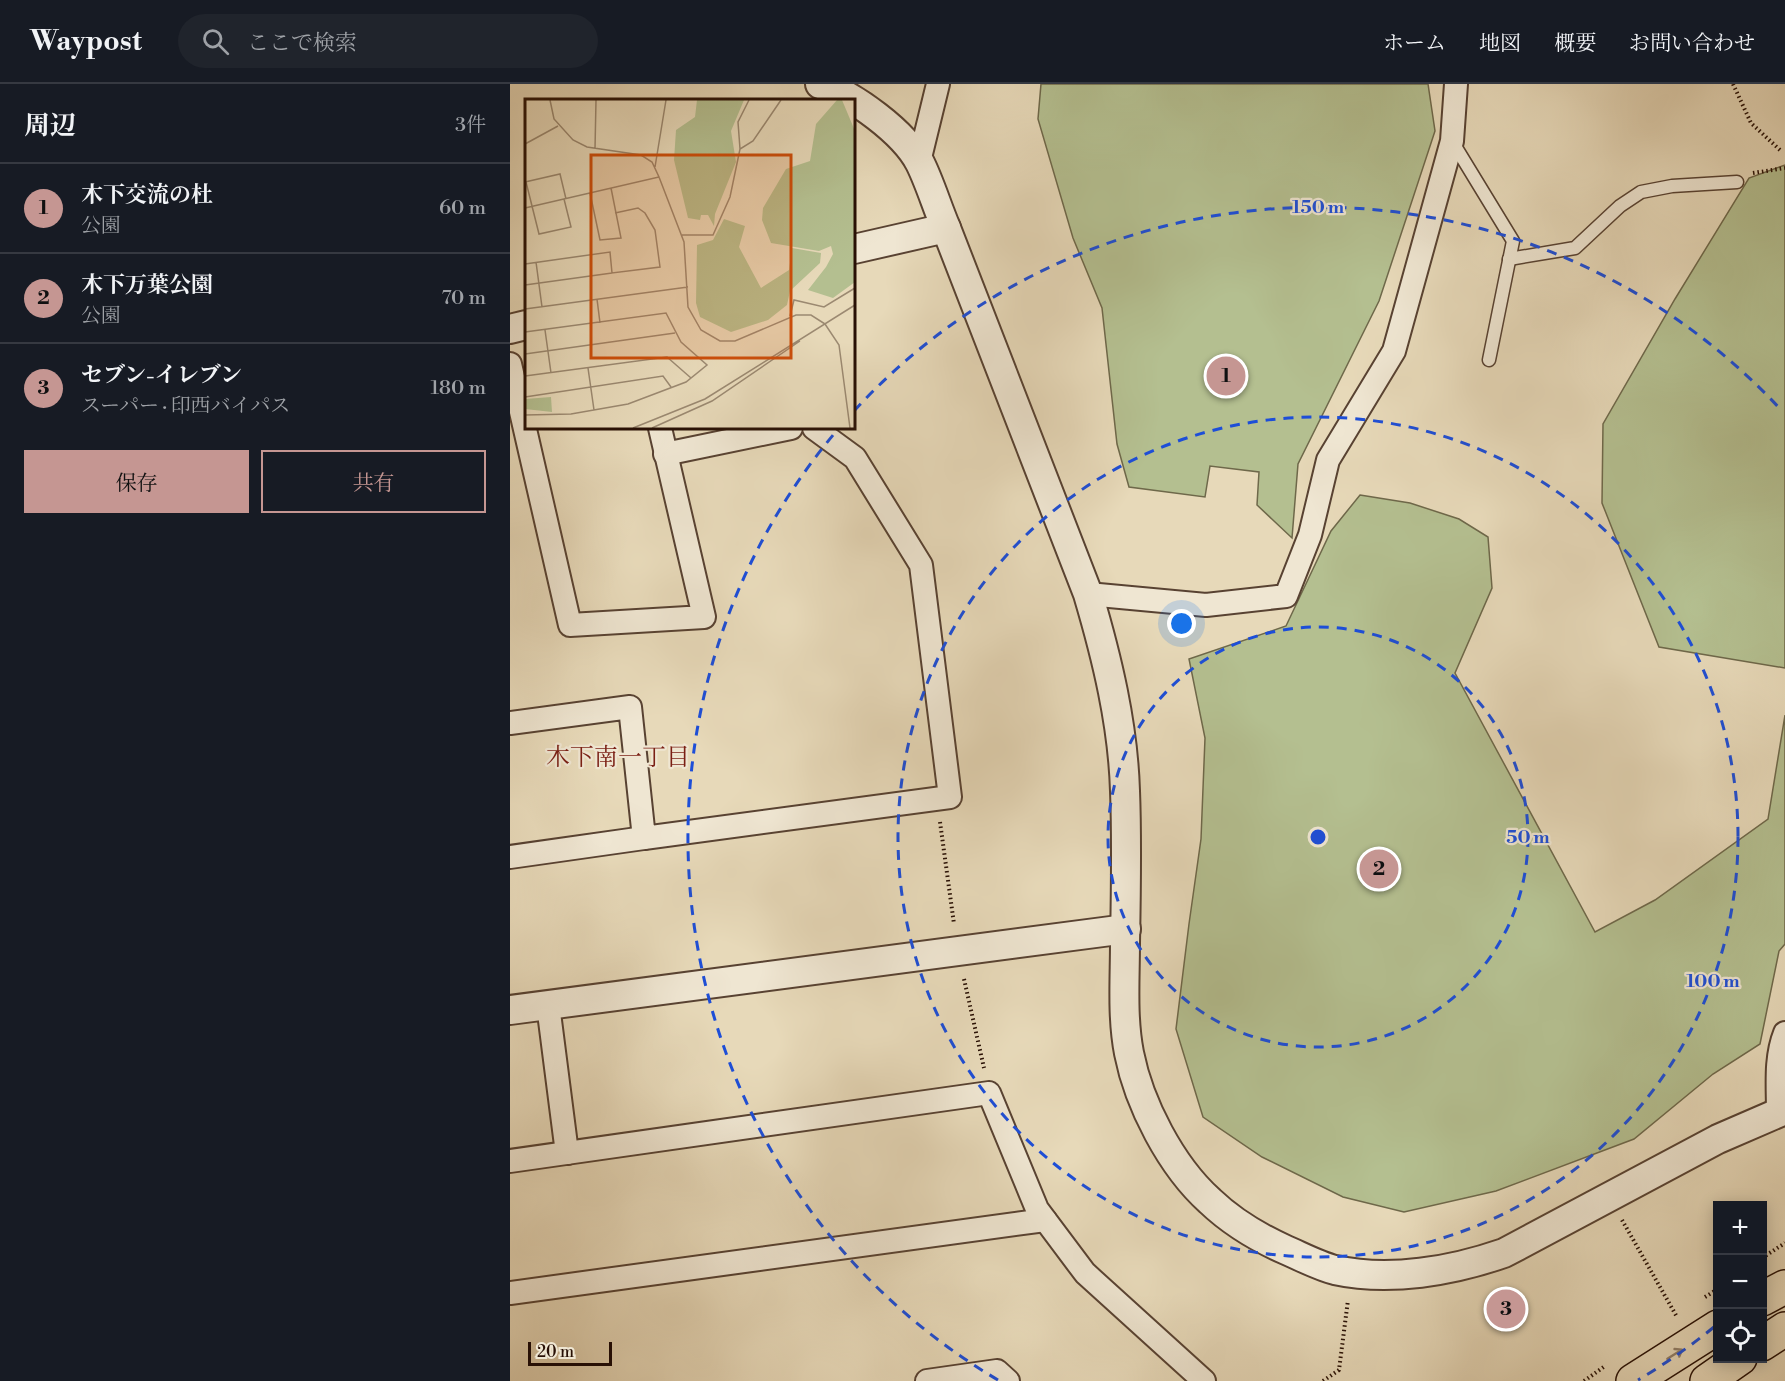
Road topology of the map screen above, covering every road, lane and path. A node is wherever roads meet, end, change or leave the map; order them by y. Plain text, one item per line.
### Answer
1 (820, 84) edge
2 (938, 84) edge
3 (1456, 84) edge
4 (1733, 84) edge
5 (850, 99) edge
6 (855, 103) edge
7 (1452, 141) junction
8 (1780, 150) dead end
9 (919, 162) junction
10 (1785, 168) edge
11 (1737, 182) joint
12 (945, 228) junction
13 (855, 249) edge
14 (1509, 259) junction
15 (525, 325) edge
16 (510, 329) edge
17 (1489, 360) dead end
18 (510, 364) edge
19 (660, 429) edge
20 (786, 429) edge
21 (815, 429) edge
22 (664, 454) junction
23 (1088, 594) junction
24 (510, 723) edge
25 (644, 838) junction
26 (510, 857) edge
27 (1126, 929) junction
28 (548, 1005) junction
29 (510, 1010) edge
30 (1785, 1034) edge
31 (1781, 1111) edge
32 (567, 1153) junction
33 (510, 1161) edge
34 (1622, 1219) dead end
35 (1045, 1220) junction
36 (1785, 1243) edge
37 (1767, 1255) edge
38 (1785, 1287) edge
39 (510, 1293) edge
40 (1349, 1293) dead end
41 (1767, 1296) edge
42 (1677, 1317) dead end
43 (1785, 1329) edge
44 (1713, 1330) edge
45 (1767, 1341) edge
46 (1734, 1363) edge
47 (927, 1381) edge
48 (1008, 1381) edge
49 (1204, 1381) edge
50 (1323, 1381) edge
51 (1633, 1381) edge
52 (1707, 1381) edge

1 - 5 street
2 - 9 street
3 - 7 street
4 - 8 path
6 - 9 street
7 - 14 lane
7 - 23 street
9 - 12 street
10 - 11 path
11 - 14 lane
12 - 13 street
12 - 23 street
14 - 17 lane
15 - 16 street
18 - 22 street
19 - 22 street
20 - 22 street
21 - 25 street
23 - 27 street
24 - 25 street
25 - 26 street
27 - 28 street
27 - 31 street
28 - 29 street
28 - 32 street
30 - 31 street
32 - 33 street
32 - 35 street
34 - 42 path
35 - 39 street
35 - 49 street
36 - 37 path
38 - 41 highway
40 - 50 path
43 - 45 highway
51 -> 44 highway
46 - 52 highway
47 - 48 street

